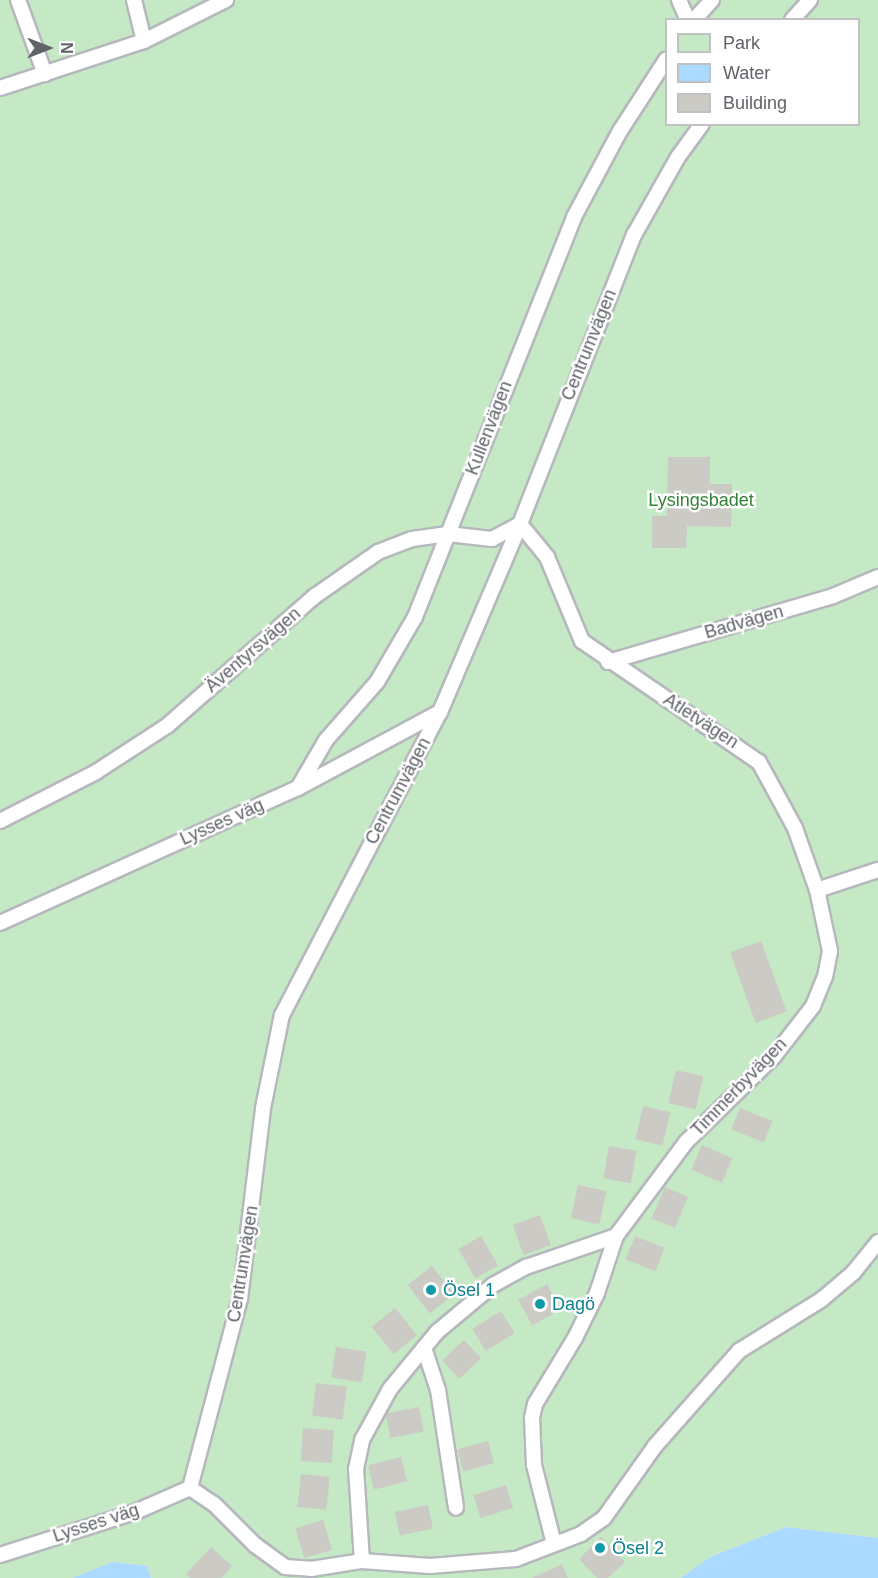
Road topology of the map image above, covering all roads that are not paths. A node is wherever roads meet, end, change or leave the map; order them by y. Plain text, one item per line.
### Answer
1 (18, 0) edge
2 (134, 0) edge
3 (226, 0) edge
4 (679, 0) edge
5 (712, 0) edge
6 (810, 0) edge
7 (687, 18) edge
8 (696, 18) edge
9 (794, 18) edge
10 (144, 41) junction
11 (665, 62) edge
12 (45, 74) junction
13 (0, 88) edge
14 (701, 126) edge
15 (520, 524) junction
16 (448, 534) junction
17 (878, 577) edge
18 (608, 662) junction
19 (440, 712) junction
20 (298, 788) junction
21 (0, 821) edge
22 (878, 870) edge
23 (817, 891) junction
24 (0, 923) edge
25 (616, 1236) junction
26 (878, 1242) edge
27 (424, 1348) junction
28 (190, 1488) junction
29 (456, 1508) dead end
30 (554, 1544) junction
31 (0, 1555) edge
32 (362, 1561) junction

1 - 12 lane
2 - 10 lane
3 - 10 lane
4 - 7 lane
5 - 8 lane
6 - 9 lane
10 - 12 lane
11 - 16 lane, Kullenvägen
12 - 13 lane
14 - 15 lane, Centrumvägen
15 - 16 lane, Äventyrsvägen
15 - 18 lane, Atletvägen
15 - 19 lane, Centrumvägen
16 - 20 lane, Kullenvägen
16 - 21 lane, Äventyrsvägen
17 - 18 lane, Badvägen
18 - 23 lane, Atletvägen
19 - 20 lane, Lysses väg
19 - 28 lane, Centrumvägen
20 - 24 lane, Lysses väg
22 - 23 lane
23 - 25 lane, Timmerbyvägen
25 - 27 lane
25 - 30 lane, Timmerbyvägen
26 - 30 lane
27 - 29 lane
27 - 32 lane
28 - 31 lane, Lysses väg
28 - 32 lane
30 - 32 lane

